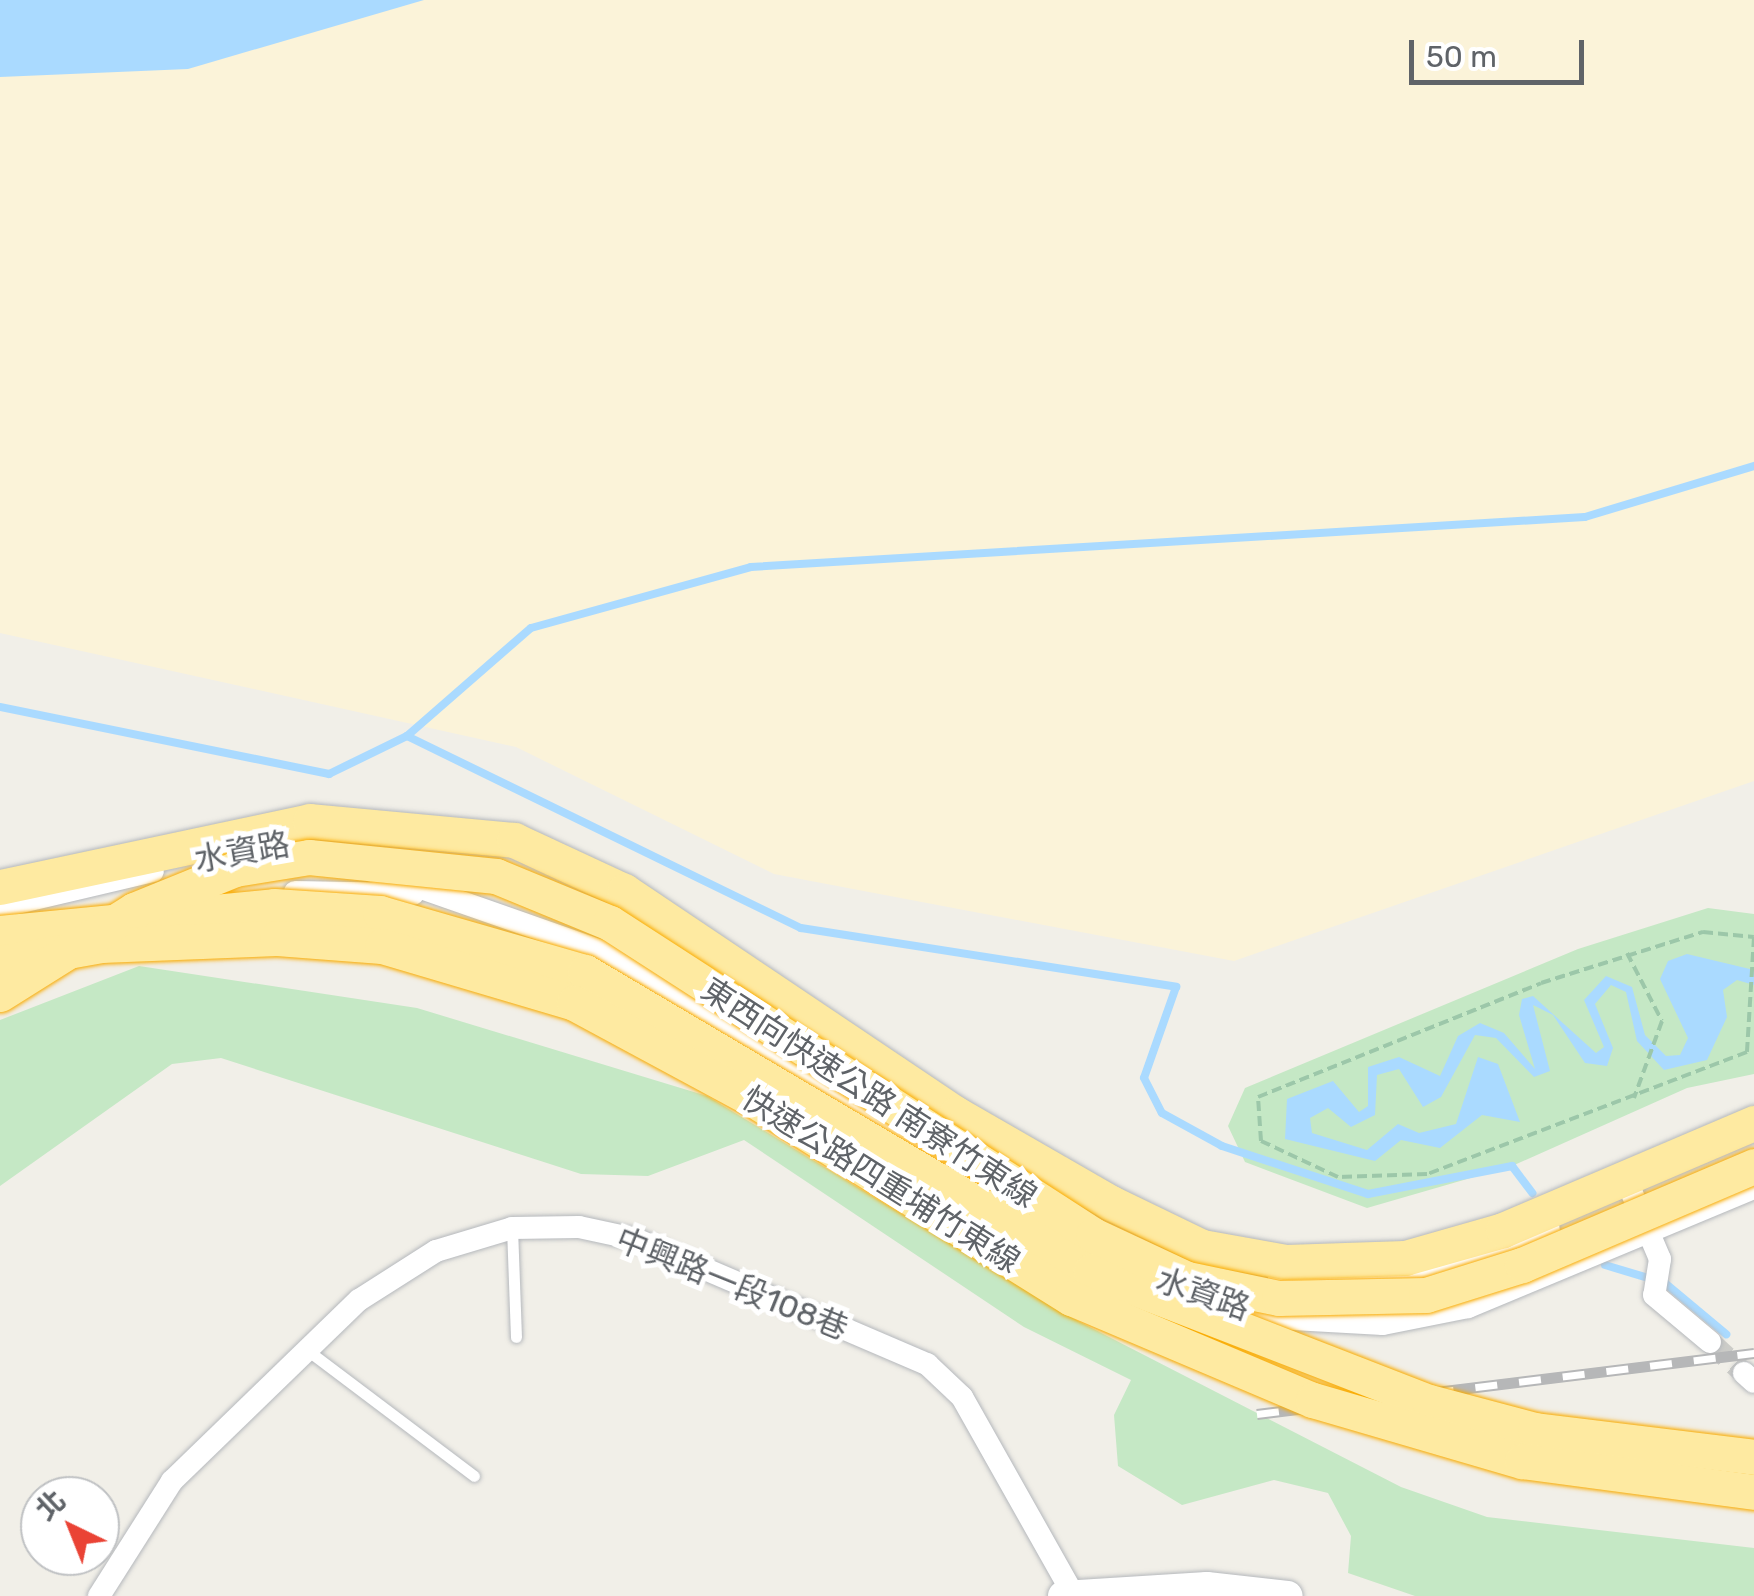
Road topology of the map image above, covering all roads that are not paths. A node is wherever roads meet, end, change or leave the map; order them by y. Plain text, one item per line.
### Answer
1 (0, 887) edge
2 (421, 894) junction
3 (56, 898) junction
4 (0, 908) edge
5 (0, 933) edge
6 (0, 962) edge
7 (0, 994) edge
8 (700, 1009) junction
9 (1754, 1123) edge
10 (1754, 1140) edge
11 (1754, 1166) edge
12 (1754, 1188) edge
13 (1630, 1191) junction
14 (512, 1228) junction
15 (1648, 1234) junction
16 (516, 1337) dead end
17 (1710, 1342) tunnel mouth
18 (303, 1348) junction
19 (1754, 1457) edge
20 (474, 1476) dead end
21 (1754, 1492) edge
22 (1068, 1595) edge
23 (99, 1596) edge
24 (1288, 1596) edge

1 - 9 highway, 東西向快速公路 南寮竹東線
2 - 3 street, 水資路
2 - 3 street, 水資路
2 - 8 street, 水資路
3 - 4 street, 水資路
5 - 19 highway, 快速公路四重埔竹東線, bridge
6 - 21 highway, 快速公路四重埔竹東線, bridge
7 - 11 highway, 東西向快速公路 南寮竹東線, bridge
8 - 13 street, 水資路
8 - 15 street, 水資路
10 - 13 street, 水資路
12 - 15 street, 水資路
13 - 15 street
14 - 16 lane
14 - 18 street, 中興路一段108巷
14 - 22 street, 中興路一段108巷
15 - 17 street
18 - 20 lane
18 - 23 street, 中興路一段108巷
22 - 24 main road

